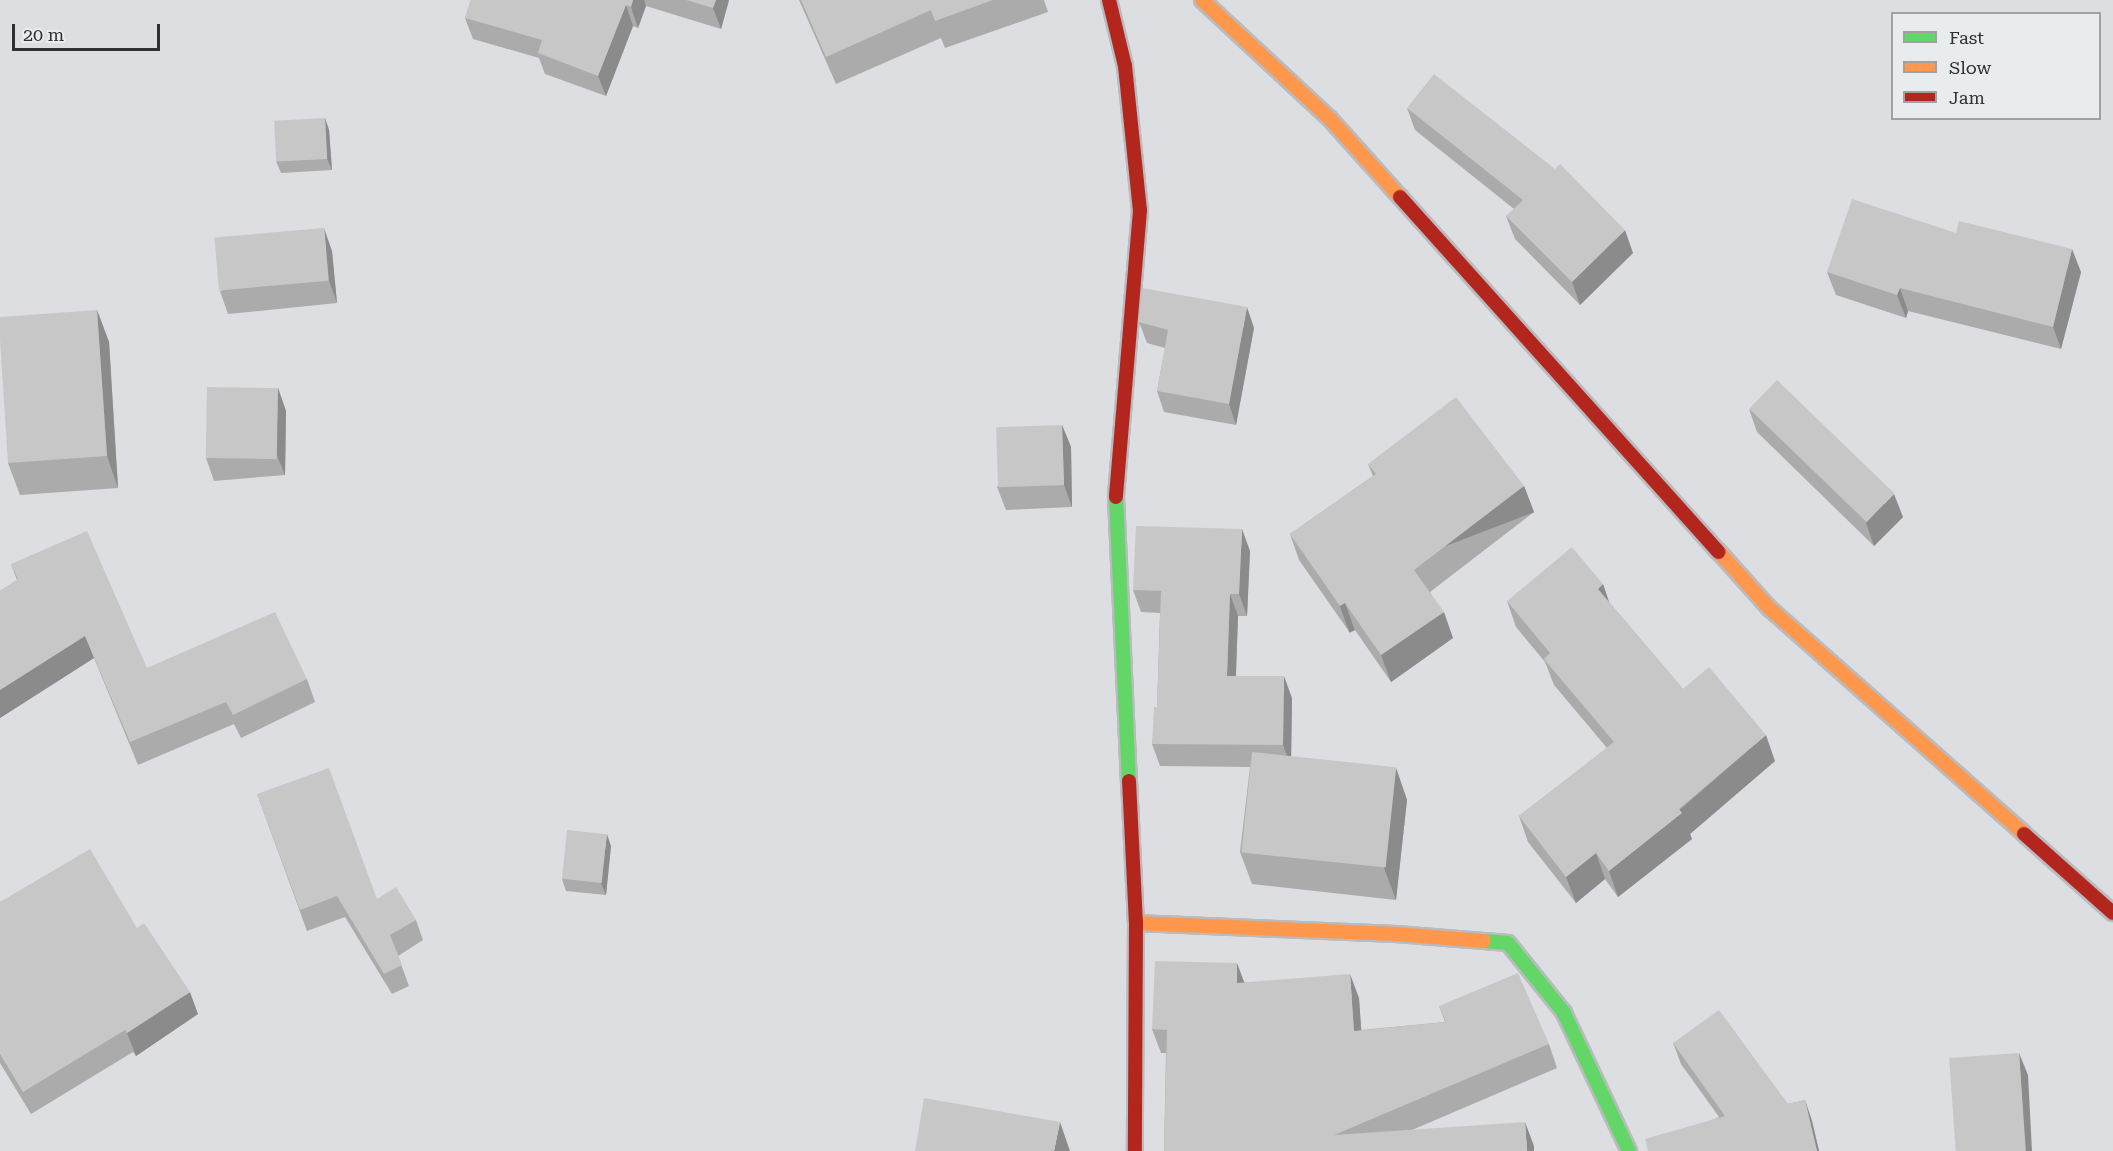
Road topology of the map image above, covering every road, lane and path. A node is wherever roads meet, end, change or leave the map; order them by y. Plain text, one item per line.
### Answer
1 (1109, 0) edge
2 (1202, 0) edge
3 (2113, 913) edge
4 (1136, 923) junction
5 (1135, 1151) edge
6 (1629, 1151) edge

1 - 4 street
2 - 3 street
4 - 5 street
4 - 6 street

